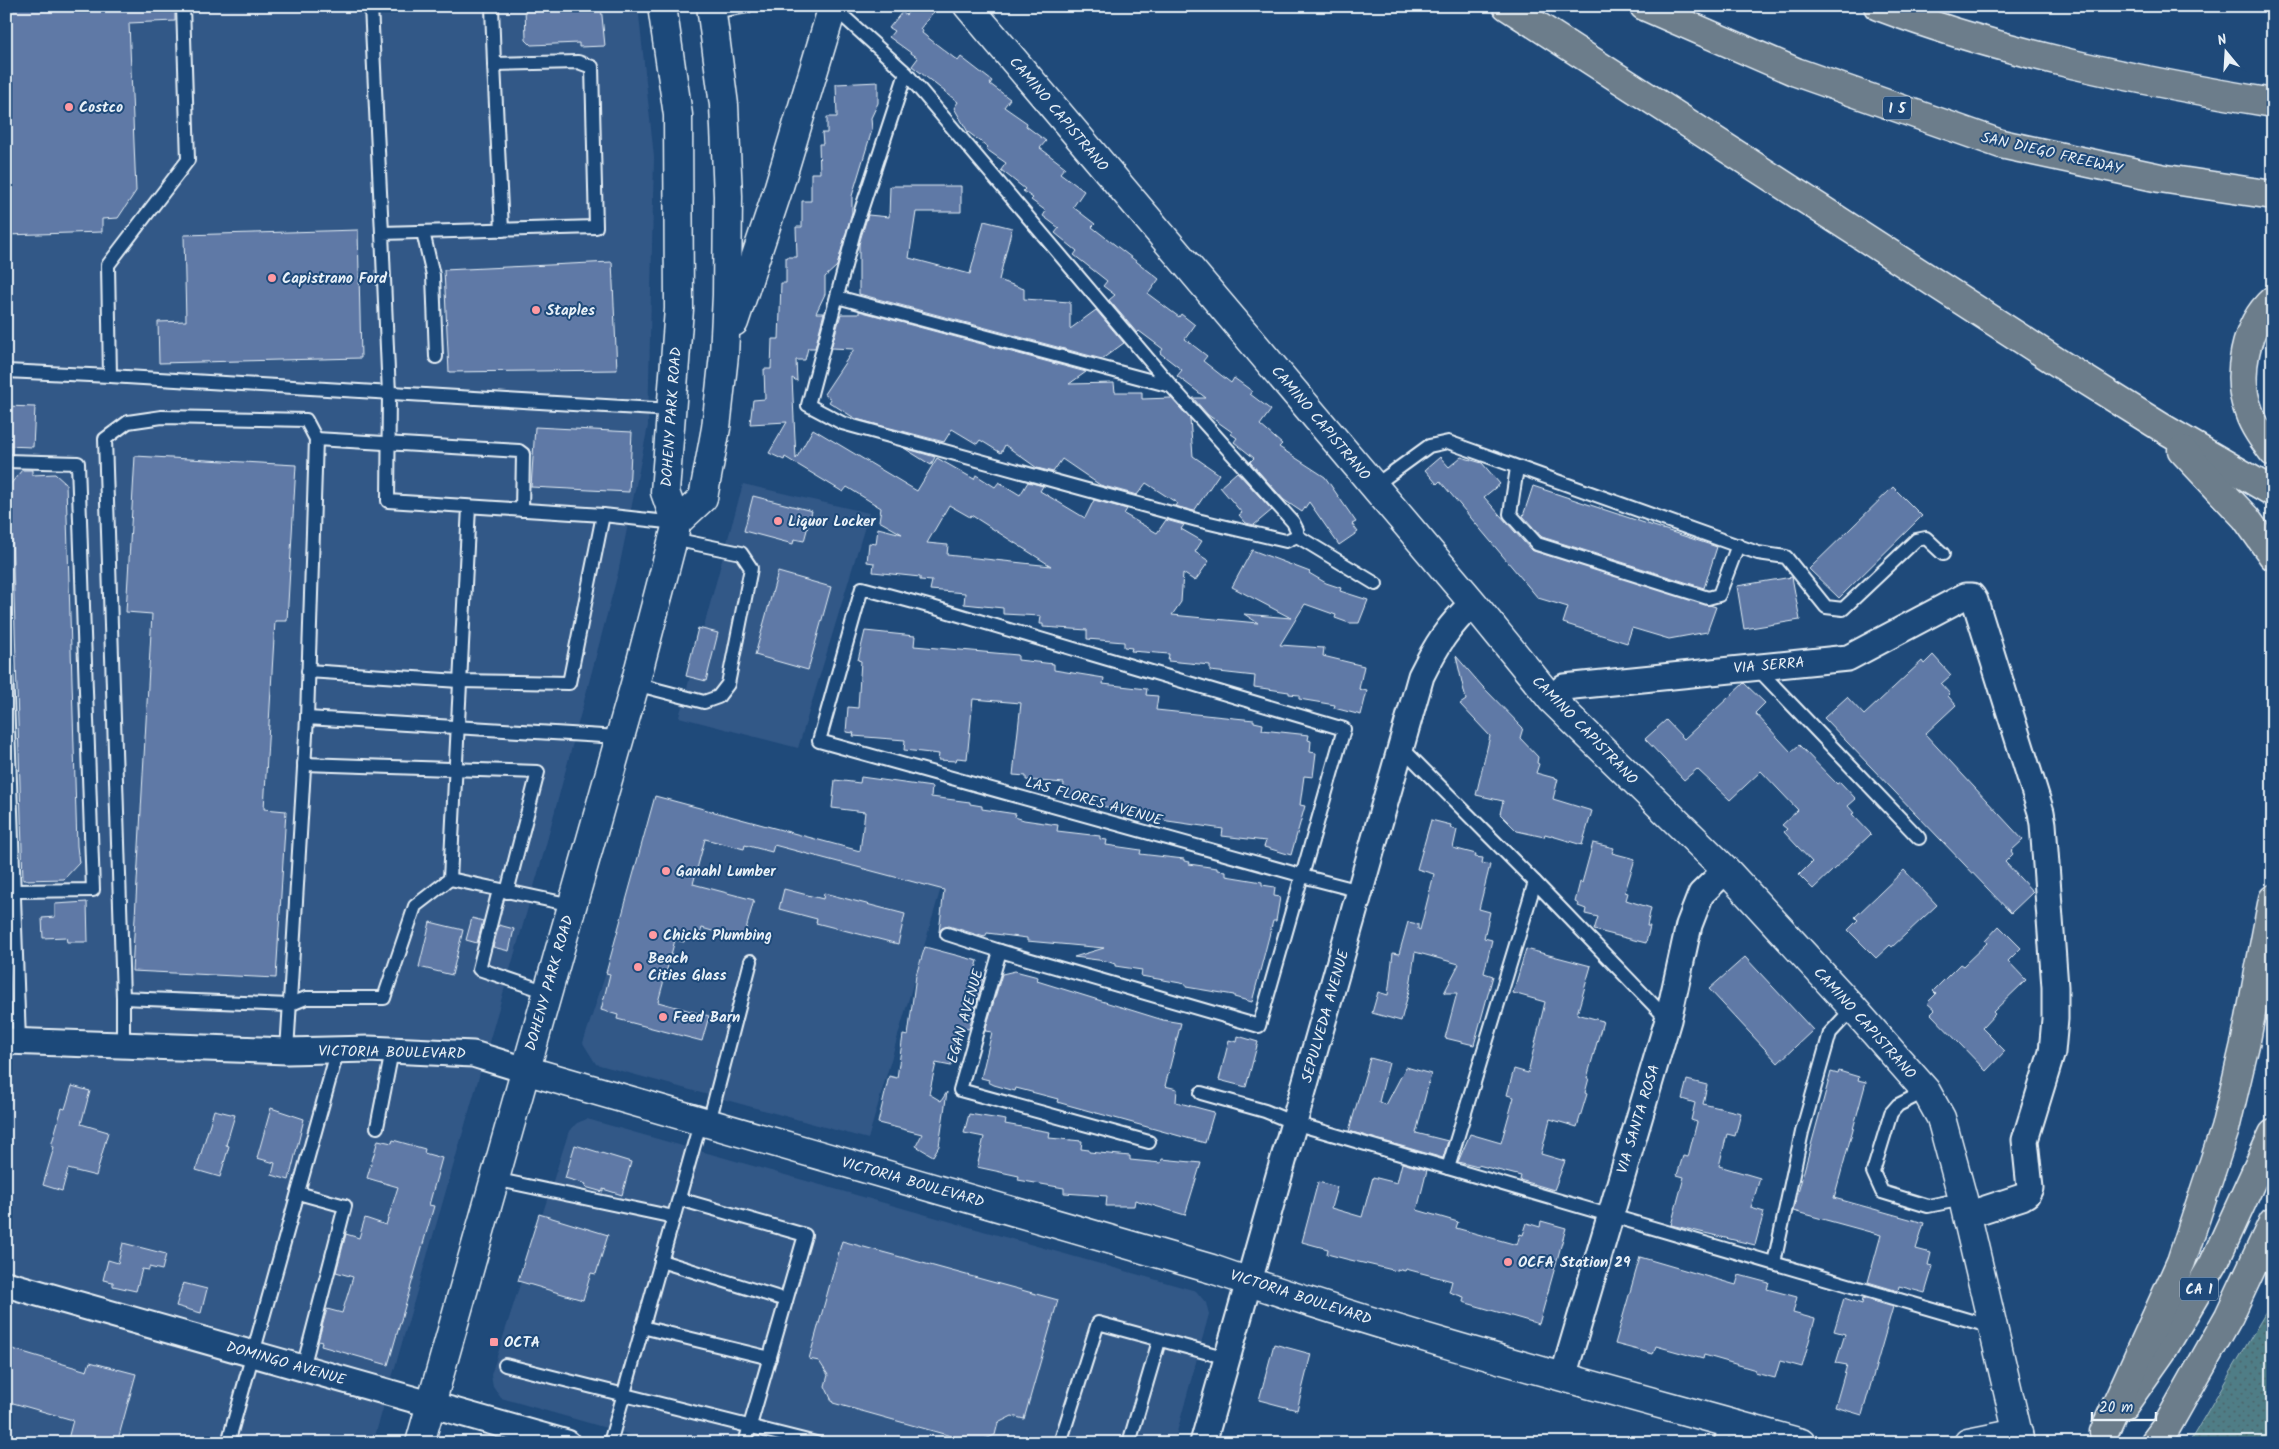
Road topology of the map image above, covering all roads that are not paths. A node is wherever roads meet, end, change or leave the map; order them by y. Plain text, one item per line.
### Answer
1 (182, 6) edge
2 (371, 6) edge
3 (492, 6) edge
4 (662, 6) edge
5 (747, 6) edge
6 (968, 6) edge
7 (1506, 6) edge
8 (1644, 6) edge
9 (1878, 6) edge
10 (833, 7) edge
11 (712, 9) edge
12 (494, 64) junction
13 (906, 73) junction
14 (2273, 103) edge
15 (2273, 195) edge
16 (502, 230) junction
17 (424, 232) junction
18 (382, 233) junction
19 (837, 296) junction
20 (2273, 300) edge
21 (724, 355) junction
22 (436, 357) dead end
23 (6, 371) edge
24 (110, 376) junction
25 (1171, 386) junction
26 (388, 394) junction
27 (672, 410) junction
28 (2161, 427) junction
29 (316, 439) junction
30 (387, 443) junction
31 (2273, 452) edge
32 (6, 460) edge
33 (1517, 468) junction
34 (1374, 486) junction
35 (2273, 492) edge
36 (468, 507) junction
37 (522, 510) junction
38 (603, 516) junction
39 (675, 531) junction
40 (1297, 536) junction
41 (1738, 546) junction
42 (1943, 554) dead end
43 (2273, 556) edge
44 (1376, 584) dead end
45 (1473, 603) junction
46 (1755, 666) junction
47 (6, 668) edge
48 (308, 671) junction
49 (459, 681) junction
50 (635, 684) junction
51 (1552, 700) junction
52 (307, 718) junction
53 (456, 726) junction
54 (619, 737) junction
55 (1401, 747) junction
56 (304, 764) junction
57 (455, 769) junction
58 (1919, 838) dead end
59 (1726, 870) junction
60 (1302, 876) junction
61 (450, 880) junction
62 (1535, 882) junction
63 (14, 891) junction
64 (503, 891) junction
65 (1360, 891) junction
66 (2273, 899) edge
67 (572, 905) junction
68 (947, 934) dead end
69 (1000, 951) junction
70 (751, 961) dead end
71 (547, 992) junction
72 (123, 998) junction
73 (289, 1006) junction
74 (1854, 1008) junction
75 (1668, 1020) junction
76 (12, 1041) edge
77 (123, 1045) junction
78 (338, 1049) junction
79 (287, 1051) junction
80 (392, 1051) junction
81 (525, 1070) junction
82 (1926, 1091) junction
83 (1201, 1093) dead end
84 (705, 1121) junction
85 (1294, 1123) junction
86 (377, 1127) dead end
87 (2273, 1134) edge
88 (1149, 1142) dead end
89 (1448, 1168) junction
90 (494, 1179) junction
91 (298, 1193) junction
92 (679, 1199) junction
93 (1965, 1207) junction
94 (1610, 1214) junction
95 (674, 1217) junction
96 (2273, 1222) edge
97 (661, 1261) junction
98 (1774, 1263) junction
99 (1249, 1282) junction
100 (6, 1284) edge
101 (786, 1300) junction
102 (642, 1327) junction
103 (1992, 1327) junction
104 (1159, 1341) junction
105 (254, 1354) junction
106 (770, 1358) junction
107 (1227, 1358) junction
108 (505, 1365) dead end
109 (303, 1368) junction
110 (1563, 1377) junction
111 (623, 1394) junction
112 (431, 1404) junction
113 (750, 1426) junction
114 (1724, 1433) edge
115 (2101, 1437) edge
116 (2019, 1438) edge
117 (228, 1443) edge
118 (420, 1443) edge
119 (567, 1443) edge
120 (610, 1443) edge
121 (746, 1443) edge
122 (816, 1443) edge
123 (1060, 1443) edge
124 (1129, 1443) edge
125 (1203, 1443) edge
126 (1802, 1443) edge
127 (1968, 1443) edge
128 (2154, 1443) edge

1 - 24 lane
2 - 18 lane
3 - 12 lane
4 - 27 main road, DOHENY PARK ROAD
5 - 11 lane
6 - 34 main road, CAMINO CAPISTRANO
7 - 28 highway
8 - 15 highway, SAN DIEGO FREEWAY / I 5
9 - 14 highway
10 - 13 lane
10 - 21 main road
11 - 21 main road
12 - 16 lane
12 - 16 lane
13 - 19 lane
13 - 25 lane
16 - 17 lane
17 - 18 lane
17 - 22 lane
18 - 26 lane
19 - 25 lane
19 - 40 lane
20 - 31 highway
21 - 39 main road
23 - 24 lane
24 - 26 lane
25 - 40 lane
26 - 27 lane
26 - 30 lane
27 - 39 main road, DOHENY PARK ROAD
28 - 35 highway
28 - 43 highway
29 - 30 lane
29 - 48 lane
29 - 72 lane
30 - 36 lane
30 - 37 lane
32 - 63 lane
33 - 34 lane
33 - 41 lane
33 - 41 lane
34 - 45 main road, CAMINO CAPISTRANO
36 - 37 lane
36 - 49 lane
37 - 38 lane
38 - 39 lane
38 - 49 lane
39 - 50 main road, DOHENY PARK ROAD
39 - 50 lane
40 - 44 lane
41 - 42 lane
45 - 51 main road, CAMINO CAPISTRANO
45 - 55 street, SEPULVEDA AVENUE
46 - 51 street, VIA SERRA
46 - 58 lane
46 - 93 street, VIA SERRA
47 - 63 lane
48 - 49 lane
48 - 52 lane
49 - 53 lane
50 - 54 main road, DOHENY PARK ROAD
51 - 59 main road, CAMINO CAPISTRANO
52 - 53 lane
52 - 56 lane
53 - 54 lane
53 - 57 lane
54 - 67 main road, DOHENY PARK ROAD
55 - 62 lane
55 - 65 street, SEPULVEDA AVENUE
56 - 57 lane
56 - 73 lane
57 - 61 lane
57 - 64 lane
59 - 74 main road, CAMINO CAPISTRANO
59 - 75 street, VIA SANTA ROSA
60 - 60 lane, LAS FLORES AVENUE
60 - 65 lane, LAS FLORES AVENUE
60 - 69 lane
61 - 64 lane
61 - 73 lane
62 - 75 lane
62 - 89 lane
63 - 76 lane
64 - 67 lane
64 - 71 lane
65 - 85 street, SEPULVEDA AVENUE
66 - 115 highway
67 - 71 main road, DOHENY PARK ROAD
68 - 69 lane
69 - 88 lane, EGAN AVENUE
70 - 84 lane
71 - 81 main road, DOHENY PARK ROAD
72 - 73 lane
72 - 77 lane
73 - 79 lane
74 - 82 main road, CAMINO CAPISTRANO
74 - 98 lane
75 - 94 street, VIA SANTA ROSA
76 - 77 street, VICTORIA BOULEVARD
77 - 79 street, VICTORIA BOULEVARD
78 - 79 street, VICTORIA BOULEVARD
78 - 80 street, VICTORIA BOULEVARD
78 - 91 lane
80 - 81 street, VICTORIA BOULEVARD
80 - 86 lane
81 - 84 main road, VICTORIA BOULEVARD
81 - 90 main road, DOHENY PARK ROAD
82 - 93 main road, CAMINO CAPISTRANO
82 - 93 lane
83 - 85 lane
84 - 92 lane
84 - 99 main road, VICTORIA BOULEVARD
85 - 89 lane
85 - 99 street, SEPULVEDA AVENUE
87 - 115 highway, CA 1
89 - 94 lane
90 - 95 lane
90 - 112 main road, DOHENY PARK ROAD
91 - 105 lane
91 - 109 lane
92 - 95 lane
92 - 101 lane
93 - 103 main road, CAMINO CAPISTRANO
94 - 98 lane
94 - 110 street, VIA SANTA ROSA
95 - 97 lane
96 - 128 highway, CA 1
97 - 101 lane
97 - 102 lane
98 - 103 lane
99 - 107 street, SEPULVEDA AVENUE
99 - 110 main road, VICTORIA BOULEVARD
100 - 105 street, DOMINGO AVENUE
101 - 106 lane
102 - 106 lane
102 - 111 lane
103 - 116 main road, CAMINO CAPISTRANO
104 - 107 lane
104 - 123 lane
104 - 124 lane
105 - 109 street, DOMINGO AVENUE
105 - 117 lane
106 - 113 lane
107 - 125 street, SEPULVEDA AVENUE
108 - 111 lane
109 - 112 street, DOMINGO AVENUE
110 - 114 main road, VICTORIA BOULEVARD
111 - 113 lane
111 - 120 lane
112 - 118 main road, DOHENY PARK ROAD
112 - 119 street, DOMINGO AVENUE
113 - 121 lane
113 - 122 lane
114 - 126 main road, VICTORIA BOULEVARD
116 - 127 main road

